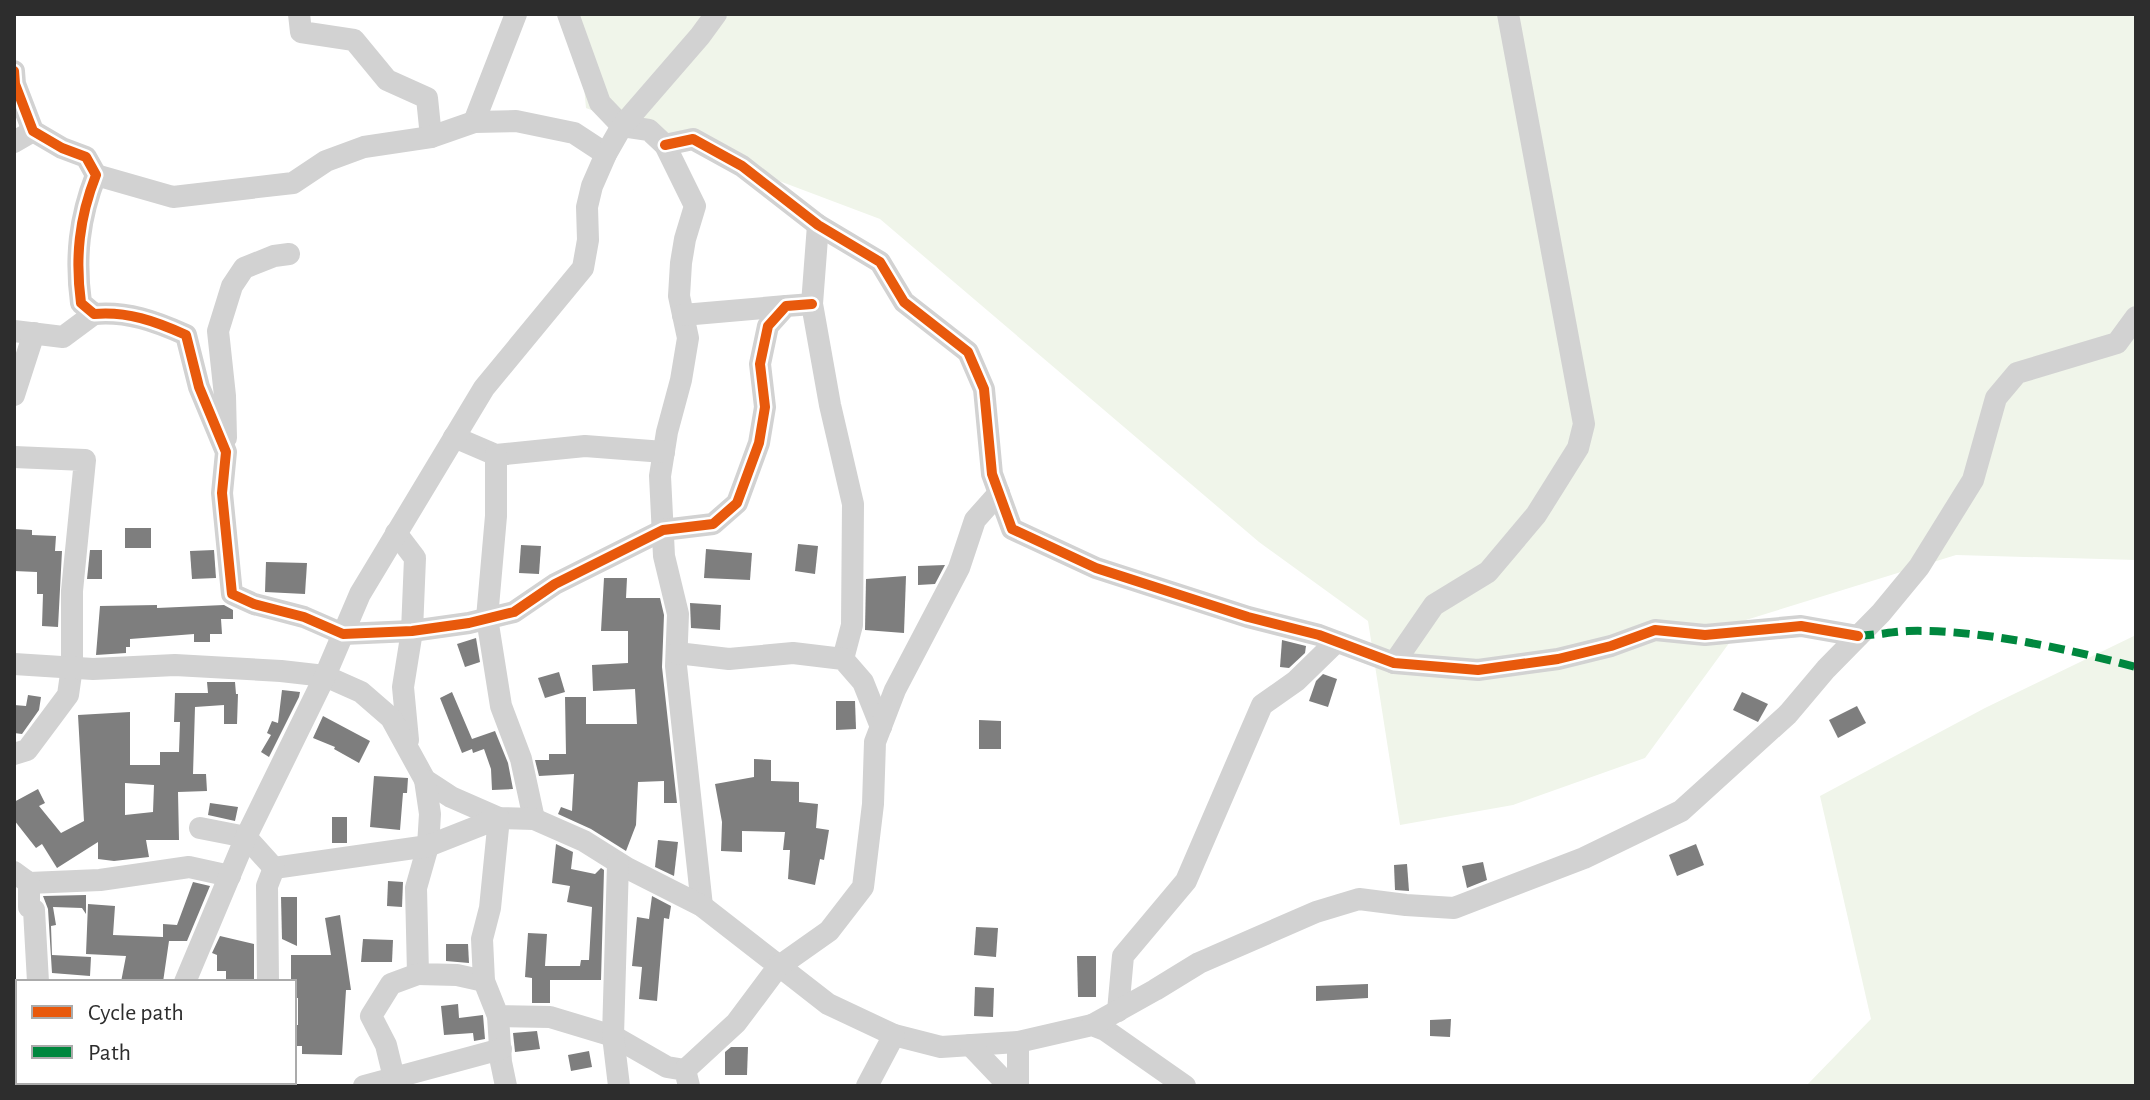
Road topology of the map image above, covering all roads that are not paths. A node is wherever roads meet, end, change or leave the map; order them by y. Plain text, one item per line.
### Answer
1 (299, 14) edge
2 (516, 14) edge
3 (568, 14) edge
4 (716, 14) edge
5 (1508, 14) edge
6 (14, 71) edge
7 (474, 122) junction
8 (622, 126) junction
9 (24, 137) edge
10 (431, 137) junction
11 (665, 145) junction
12 (606, 154) junction
13 (96, 175) junction
14 (818, 225) junction
15 (289, 254) dead end
16 (812, 304) junction
17 (786, 306) junction
18 (94, 314) junction
19 (683, 315) junction
20 (2136, 317) edge
21 (24, 332) edge
22 (14, 395) edge
23 (454, 437) junction
24 (226, 452) junction
25 (664, 452) junction
26 (496, 455) junction
27 (14, 457) edge
28 (999, 493) junction
29 (663, 530) junction
30 (396, 533) junction
31 (487, 618) junction
32 (412, 631) junction
33 (343, 634) junction
34 (1858, 636) junction
35 (1336, 642) junction
36 (677, 653) junction
37 (843, 659) junction
38 (1394, 663) junction
39 (14, 664) edge
40 (72, 667) junction
41 (325, 676) junction
42 (881, 727) junction
43 (409, 749) junction
44 (14, 754) edge
45 (425, 780) junction
46 (499, 818) junction
47 (534, 819) junction
48 (200, 828) dead end
49 (246, 837) junction
50 (428, 846) junction
51 (618, 863) junction
52 (274, 868) junction
53 (230, 876) junction
54 (22, 878) edge
55 (702, 906) junction
56 (778, 967) junction
57 (418, 974) junction
58 (38, 980) edge
59 (186, 980) edge
60 (268, 980) edge
61 (484, 981) junction
62 (1118, 1011) junction
63 (498, 1016) junction
64 (1092, 1025) junction
65 (894, 1035) junction
66 (613, 1036) junction
67 (1018, 1042) junction
68 (970, 1045) junction
69 (501, 1049) junction
70 (988, 1064) junction
71 (687, 1078) edge
72 (396, 1081) edge
73 (364, 1086) edge
74 (506, 1086) edge
75 (619, 1086) edge
76 (867, 1086) edge
77 (980, 1086) edge
78 (1009, 1086) edge
79 (1018, 1086) edge
80 (1185, 1086) edge

1 - 10 street
2 - 7 street
3 - 8 street
4 - 8 street
5 - 38 street
6 - 9 street
7 - 10 street
7 - 12 street
8 - 11 street
8 - 12 street
9 - 13 street
10 - 13 street
11 - 14 street
11 - 19 street
12 - 23 street
13 - 18 street
14 - 16 street
14 - 28 street
15 - 24 street
16 - 17 street
16 - 37 street
17 - 19 street
17 - 29 street
18 - 21 street
18 - 24 street
19 - 25 street
20 - 34 street
21 - 22 street
23 - 26 street
23 - 30 street
24 - 33 street
25 - 26 street
25 - 29 street
26 - 31 street
27 - 40 street
28 - 35 street
28 - 42 street
29 - 31 street
29 - 36 street
30 - 32 street
30 - 33 street
31 - 32 street
31 - 47 street
32 - 33 street
32 - 43 street
33 - 41 street
34 - 38 street
34 - 62 street
35 - 38 street
35 - 62 street
36 - 37 street
36 - 55 street
37 - 42 street
39 - 40 street
40 - 41 street
40 - 44 street
41 - 43 street
41 - 49 street
42 - 56 street
43 - 45 street
45 - 46 street
45 - 50 street
46 - 47 street
46 - 50 street
46 - 61 street
47 - 51 street
48 - 49 street
49 - 52 street
49 - 53 street
50 - 52 street
50 - 57 street
51 - 55 street
51 - 66 street
52 - 60 street
53 - 54 street
53 - 59 street
54 - 58 street
55 - 56 street
56 - 65 street
56 - 71 street
57 - 61 street
57 - 72 street
61 - 63 street
62 - 64 street
63 - 66 street
63 - 69 street
64 - 67 street
64 - 80 street
65 - 68 street
65 - 76 street
66 - 71 street
66 - 75 street
67 - 68 street
67 - 79 street
68 - 70 street
69 - 72 street
69 - 74 street
70 - 77 street
70 - 78 street
72 - 73 street

